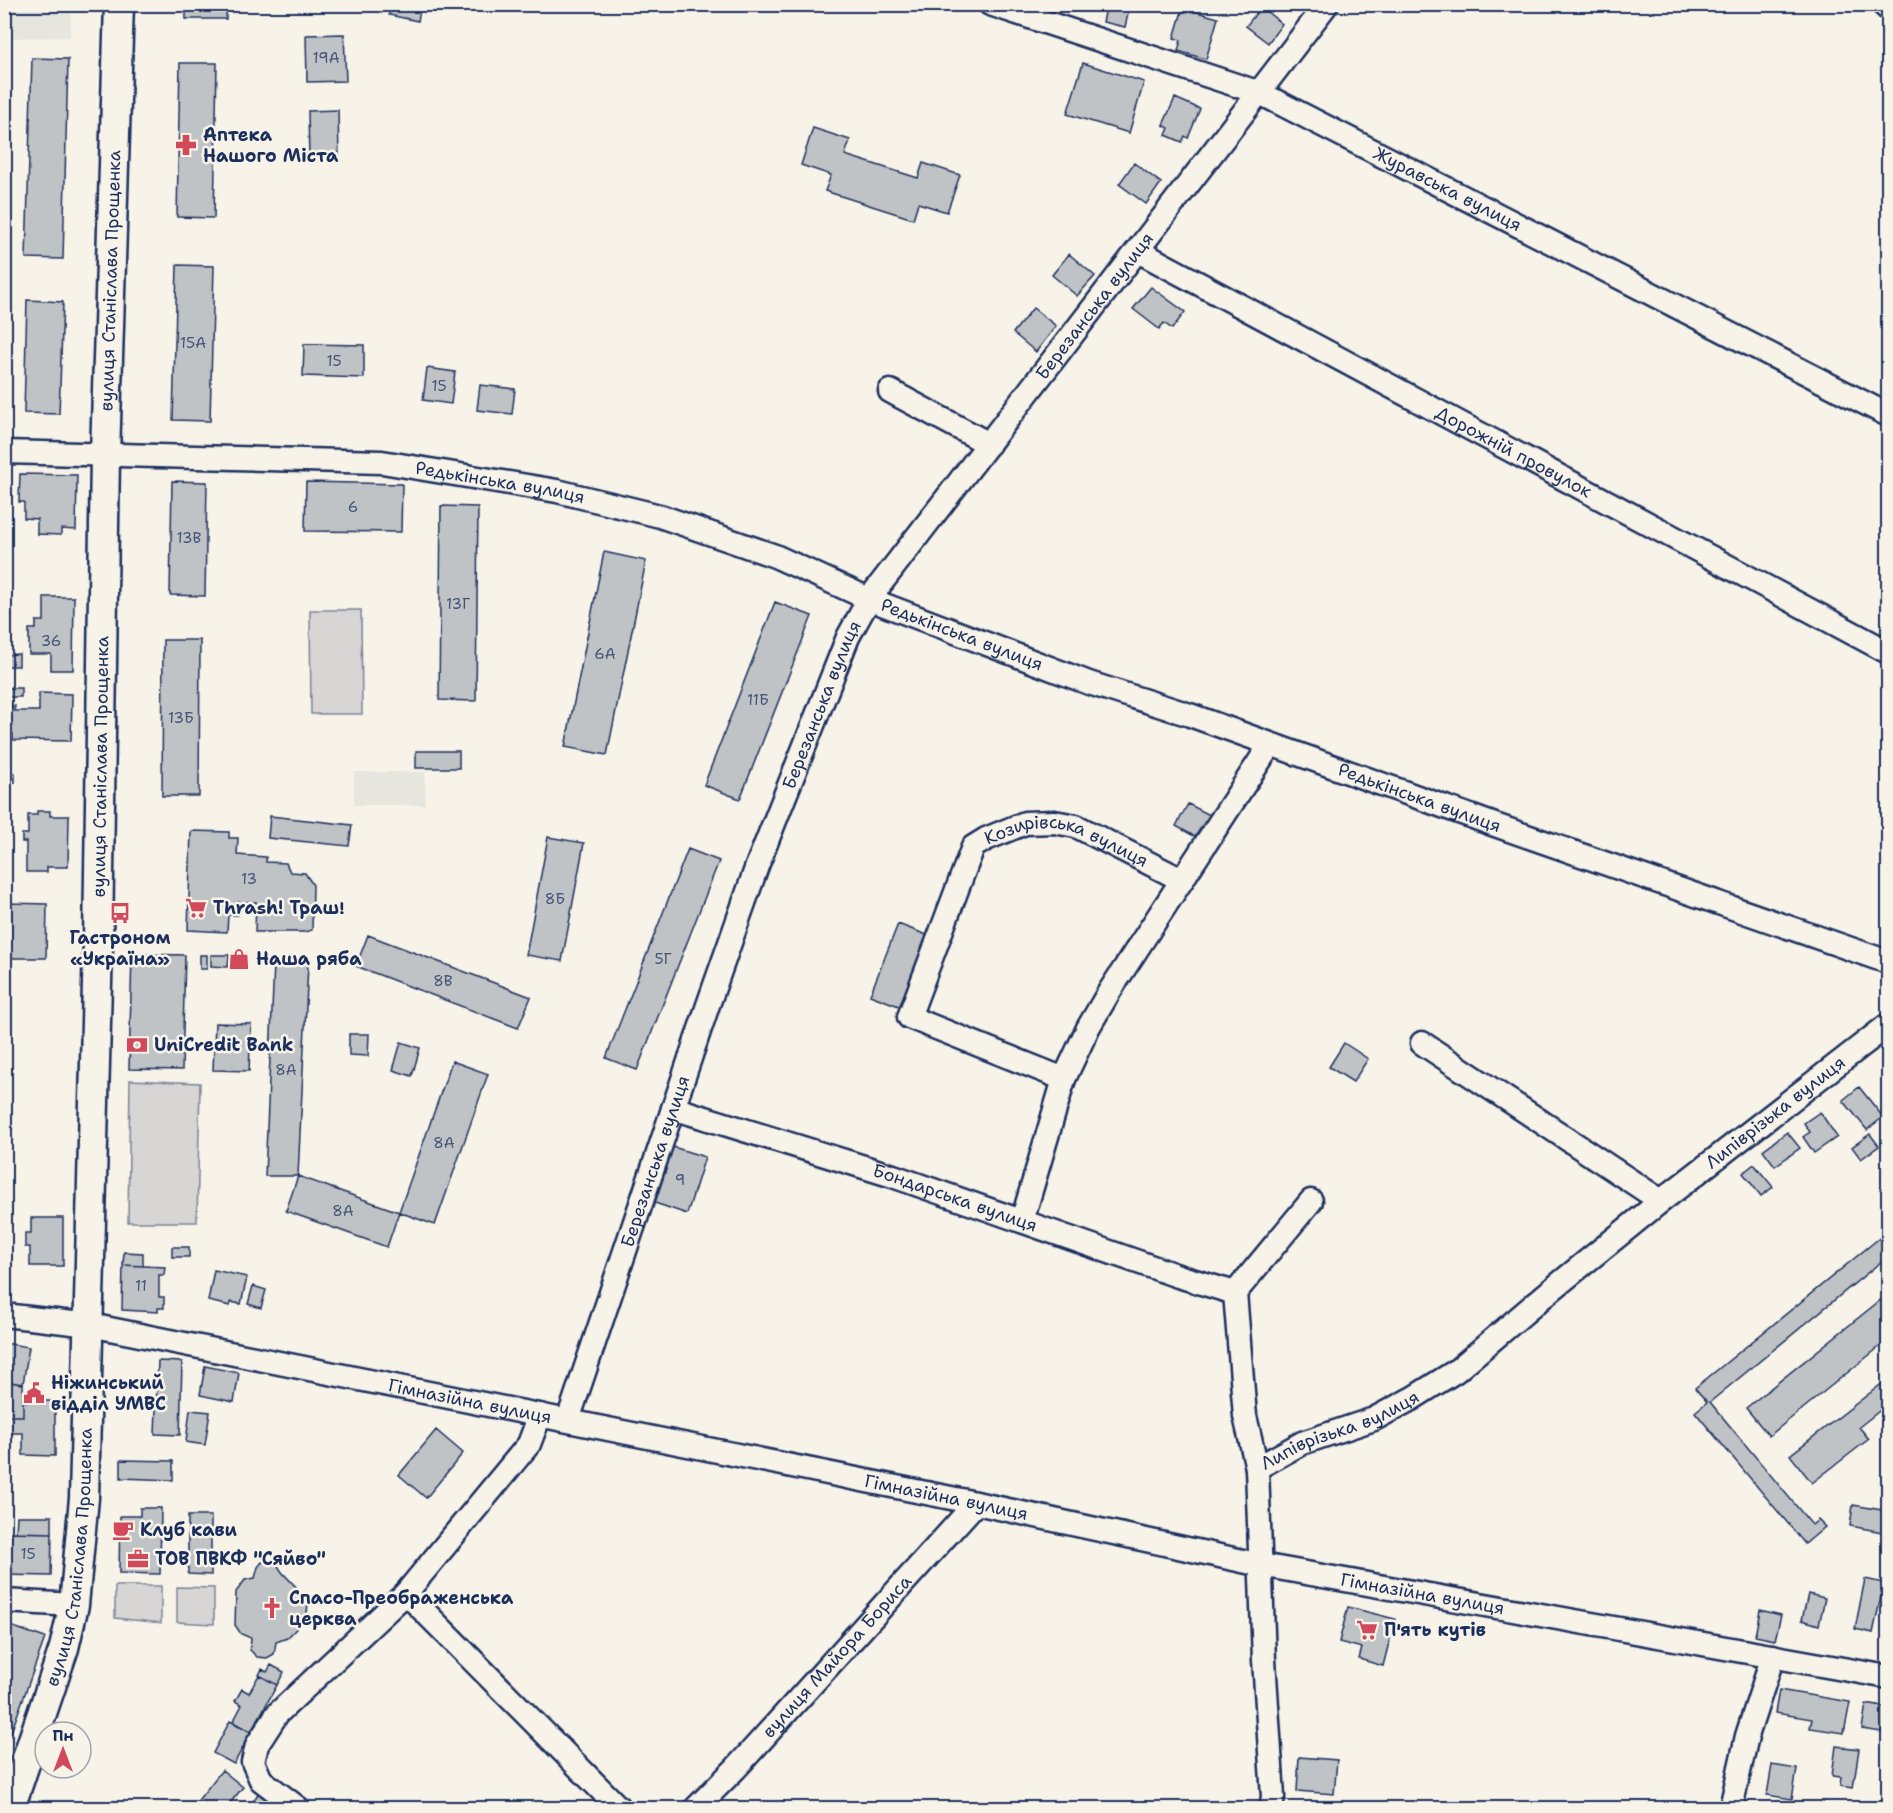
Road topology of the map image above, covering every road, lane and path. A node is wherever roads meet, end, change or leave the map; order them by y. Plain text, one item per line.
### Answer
1 (119, 4) edge
2 (990, 4) edge
3 (1327, 4) edge
4 (1883, 4) edge
5 (1888, 9) edge
6 (1260, 93) junction
7 (1138, 251) junction
8 (890, 391) dead end
9 (1888, 415) edge
10 (989, 444) junction
11 (4, 452) edge
12 (105, 455) junction
13 (869, 599) junction
14 (1888, 652) edge
15 (1270, 745) junction
16 (1182, 880) junction
17 (1888, 962) edge
18 (1888, 1025) edge
19 (1422, 1043) dead end
20 (1064, 1079) junction
21 (673, 1108) junction
22 (1661, 1201) junction
23 (1311, 1202) dead end
24 (1022, 1221) junction
25 (1235, 1293) junction
26 (4, 1315) edge
27 (90, 1325) junction
28 (540, 1415) junction
29 (568, 1420) junction
30 (1257, 1468) junction
31 (976, 1503) junction
32 (1261, 1565) junction
33 (406, 1593) junction
34 (4, 1601) edge
35 (74, 1605) junction
36 (1773, 1656) junction
37 (1888, 1677) edge
38 (10, 1809) edge
39 (298, 1809) edge
40 (619, 1809) edge
41 (696, 1809) edge
42 (1271, 1809) edge
43 (1731, 1809) edge

1 - 12 main road, вулиця Станіслава Прощенка
2 - 6 street, Журавська вулиця
3 - 6 street, Березанська вулиця
4 - 5 street
6 - 7 street, Березанська вулиця
6 - 9 street, Журавська вулиця
7 - 10 street, Березанська вулиця
7 - 14 street, Дорожній провулок
8 - 10 street
10 - 13 street, Березанська вулиця
11 - 12 street, Редькінська вулиця
12 - 13 street, Редькінська вулиця
12 - 27 main road, вулиця Станіслава Прощенка
13 - 15 street, Редькінська вулиця
13 - 21 street, Березанська вулиця
15 - 16 street
15 - 17 street, Редькінська вулиця
16 - 20 street
16 - 20 street, Козирівська вулиця
18 - 22 street, Липіврізька вулиця
19 - 22 street
20 - 24 street
21 - 24 street, Бондарська вулиця
21 - 29 street, Березанська вулиця
22 - 30 street, Липіврізька вулиця
23 - 25 street
24 - 25 street, Бондарська вулиця
25 - 30 street
26 - 27 street, Гімназійна вулиця
27 - 28 street, Гімназійна вулиця
27 - 35 main road, вулиця Станіслава Прощенка
28 - 29 street, Гімназійна вулиця
28 - 33 street
29 - 31 street, Гімназійна вулиця
30 - 32 street, Липіврізька вулиця
31 - 32 street, Гімназійна вулиця
31 - 41 street, вулиця Майора Бориса
32 - 36 street, Гімназійна вулиця
32 - 42 street, Липіврізька вулиця
33 - 39 street
33 - 40 street
34 - 35 street
35 - 38 main road, вулиця Станіслава Прощенка
36 - 37 street, Гімназійна вулиця
36 - 43 street

